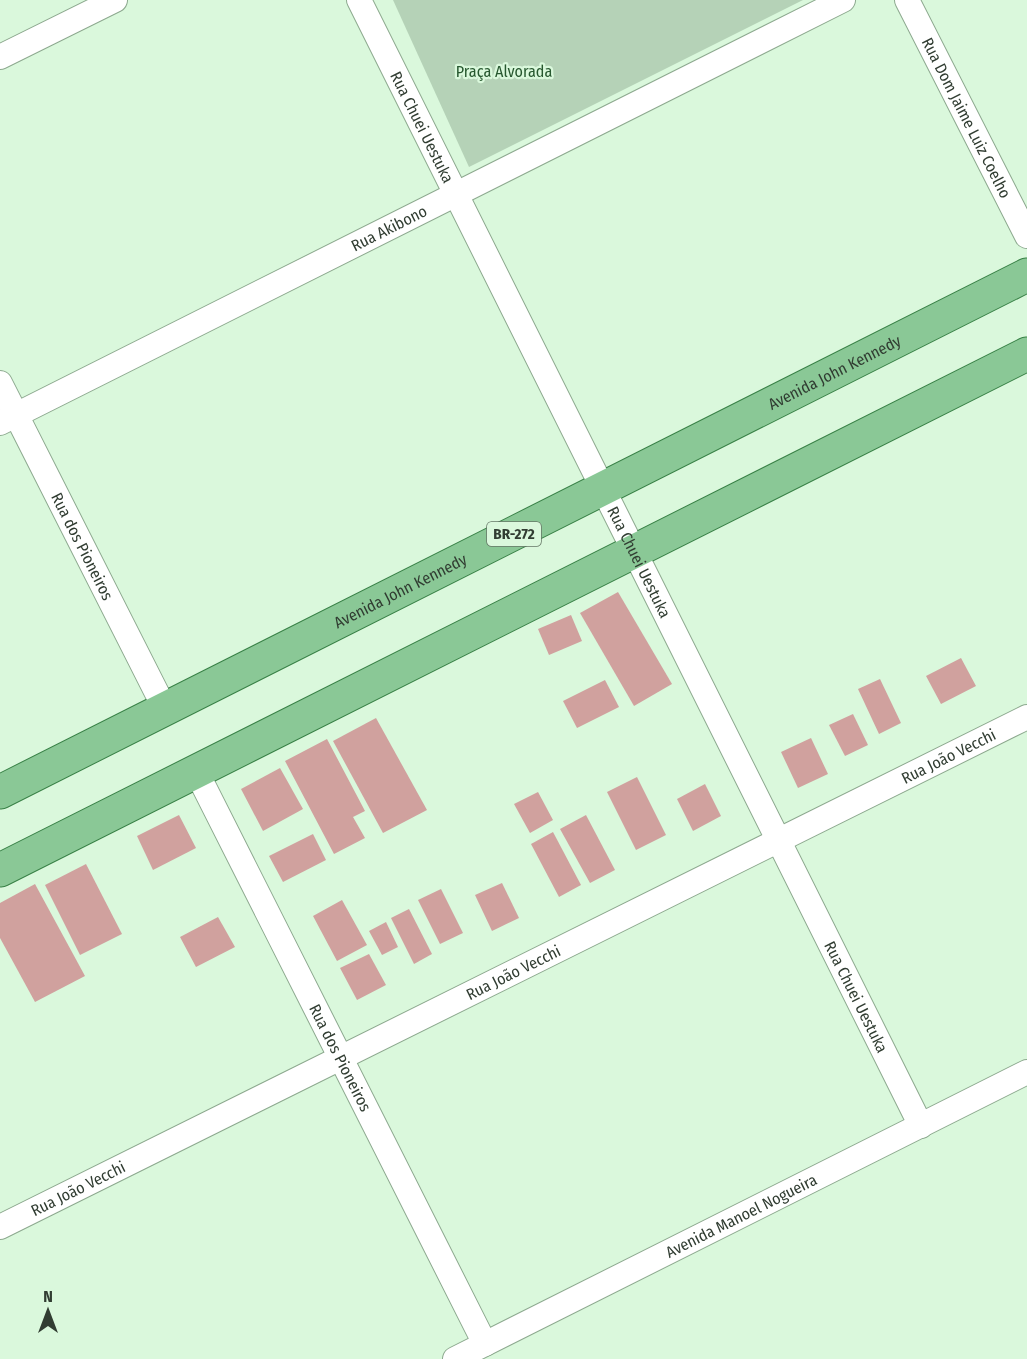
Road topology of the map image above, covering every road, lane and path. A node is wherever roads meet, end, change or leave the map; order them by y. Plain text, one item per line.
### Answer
1 (115, 0) edge
2 (359, 0) edge
3 (843, 0) edge
4 (907, 0) edge
5 (0, 57) edge
6 (456, 194) junction
7 (1027, 236) edge
8 (1027, 275) edge
9 (1027, 354) edge
10 (0, 383) edge
11 (8, 419) edge
12 (603, 489) junction
13 (634, 551) junction
14 (165, 709) junction
15 (1027, 717) edge
16 (196, 771) junction
17 (0, 792) edge
18 (778, 840) junction
19 (0, 870) edge
20 (340, 1058) junction
21 (1027, 1072) edge
22 (921, 1126) junction
23 (0, 1227) edge
24 (485, 1344) junction
25 (455, 1359) edge

1 - 5 street
2 - 6 street, Rua Chuei Uestuka
3 - 6 street, Rua Akibono
4 - 7 street, Rua Dom Jaime Luiz Coelho
6 - 11 street, Rua Akibono
6 - 12 street, Rua Chuei Uestuka
8 - 12 main road, Avenida John Kennedy / BR-272
9 - 13 main road
10 - 11 street, Rua dos Pioneiros
11 - 14 street, Rua dos Pioneiros
12 - 13 street, Rua Chuei Uestuka
12 - 14 main road, Avenida John Kennedy / BR-272
13 - 16 main road
13 - 18 street, Rua Chuei Uestuka
14 - 17 main road, Avenida John Kennedy / BR-272
15 - 18 street, Rua João Vecchi
16 - 19 main road
16 - 20 street, Rua dos Pioneiros
18 - 20 street, Rua João Vecchi
18 - 22 street, Rua Chuei Uestuka
20 - 23 street, Rua João Vecchi
20 - 24 street, Rua dos Pioneiros
21 - 22 street, Avenida Manoel Nogueira
22 - 24 street, Avenida Manoel Nogueira
24 - 25 street, Avenida Manoel Nogueira

